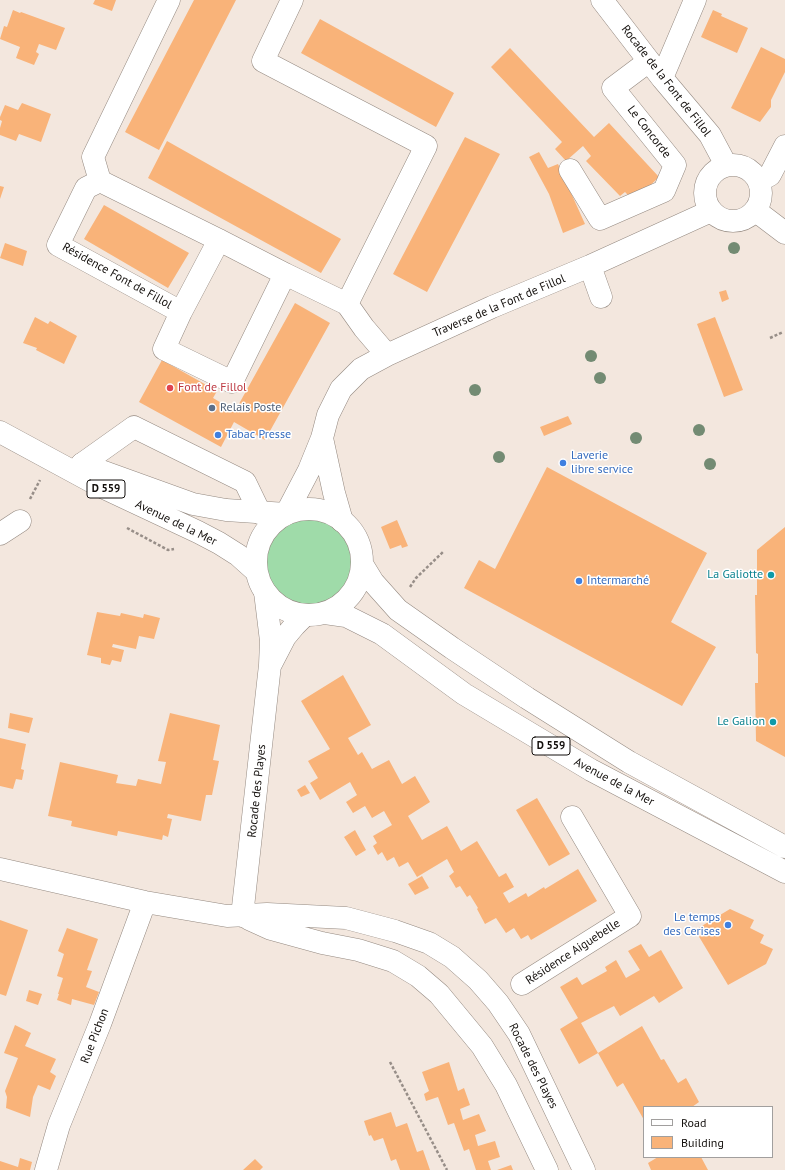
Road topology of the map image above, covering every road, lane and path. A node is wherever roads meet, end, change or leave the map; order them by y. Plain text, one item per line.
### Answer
1 (169, 0) edge
2 (292, 0) edge
3 (602, 0) edge
4 (695, 0) edge
5 (656, 70) junction
6 (785, 146) edge
7 (726, 165) junction
8 (570, 170) dead end
9 (100, 181) junction
10 (759, 181) junction
11 (711, 211) junction
12 (756, 211) junction
13 (785, 233) edge
14 (219, 240) junction
15 (590, 266) junction
16 (285, 274) junction
17 (601, 297) dead end
18 (347, 304) junction
19 (181, 312) junction
20 (784, 332) dead end
21 (770, 338) dead end
22 (387, 355) junction
23 (0, 432) edge
24 (322, 438) junction
25 (28, 446) junction
26 (82, 464) junction
27 (260, 513) junction
28 (286, 514) junction
29 (20, 521) dead end
30 (342, 521) junction
31 (0, 534) edge
32 (442, 552) dead end
33 (362, 564) junction
34 (257, 572) junction
35 (409, 589) dead end
36 (265, 592) junction
37 (315, 614) junction
38 (270, 665) junction
39 (572, 817) dead end
40 (785, 846) edge
41 (0, 869) edge
42 (785, 872) edge
43 (144, 902) junction
44 (242, 916) junction
45 (522, 984) dead end
46 (390, 1062) dead end
47 (46, 1170) edge
48 (447, 1170) edge
49 (547, 1170) edge
50 (584, 1170) edge

1 - 9 street
2 - 18 street
3 - 5 street, Rocade de la Font de Fillol
4 - 5 street
5 - 7 street, Rocade de la Font de Fillol
5 - 8 street, Le Concorde
6 - 10 street
7 - 10 street
7 - 11 street
9 - 14 street
9 - 19 street, Résidence Font de Fillol
10 - 12 street
11 - 12 street
11 - 15 street, Traverse de la Font de Fillol
12 - 13 street
14 - 16 street
14 - 19 street
15 - 17 street
15 - 22 street, Traverse de la Font de Fillol
16 - 18 street
16 - 19 street
18 - 22 street
20 - 21 path
22 - 24 street, Traverse de la Font de Fillol
23 - 25 street, Avenue de la Mer / D 559
24 - 28 street, Traverse de la Font de Fillol
24 - 30 street, Traverse de la Font de Fillol
25 - 26 street, Avenue de la Mer
25 - 34 street, Avenue de la Mer / D 559
26 - 27 street, Avenue de la Mer
26 - 27 street
27 - 28 street, Avenue de la Mer
28 - 30 street
28 - 34 street
29 - 31 street
30 - 33 street
32 - 35 path
33 - 37 street
33 - 40 street, Avenue de la Mer / D 559
34 - 36 street
36 - 37 street
36 - 38 street, Rocade des Playes
37 - 38 street, Rocade des Playes
37 - 42 street, Avenue de la Mer / D 559
38 - 44 street, Rocade des Playes
39 - 45 street, Résidence Aiguebelle
41 - 43 street, Rocade des Playes
43 - 44 street, Rocade des Playes
43 - 47 street, Rue Pichon
44 - 49 street, Rocade des Playes
44 - 50 street, Rocade des Playes
46 - 48 path

